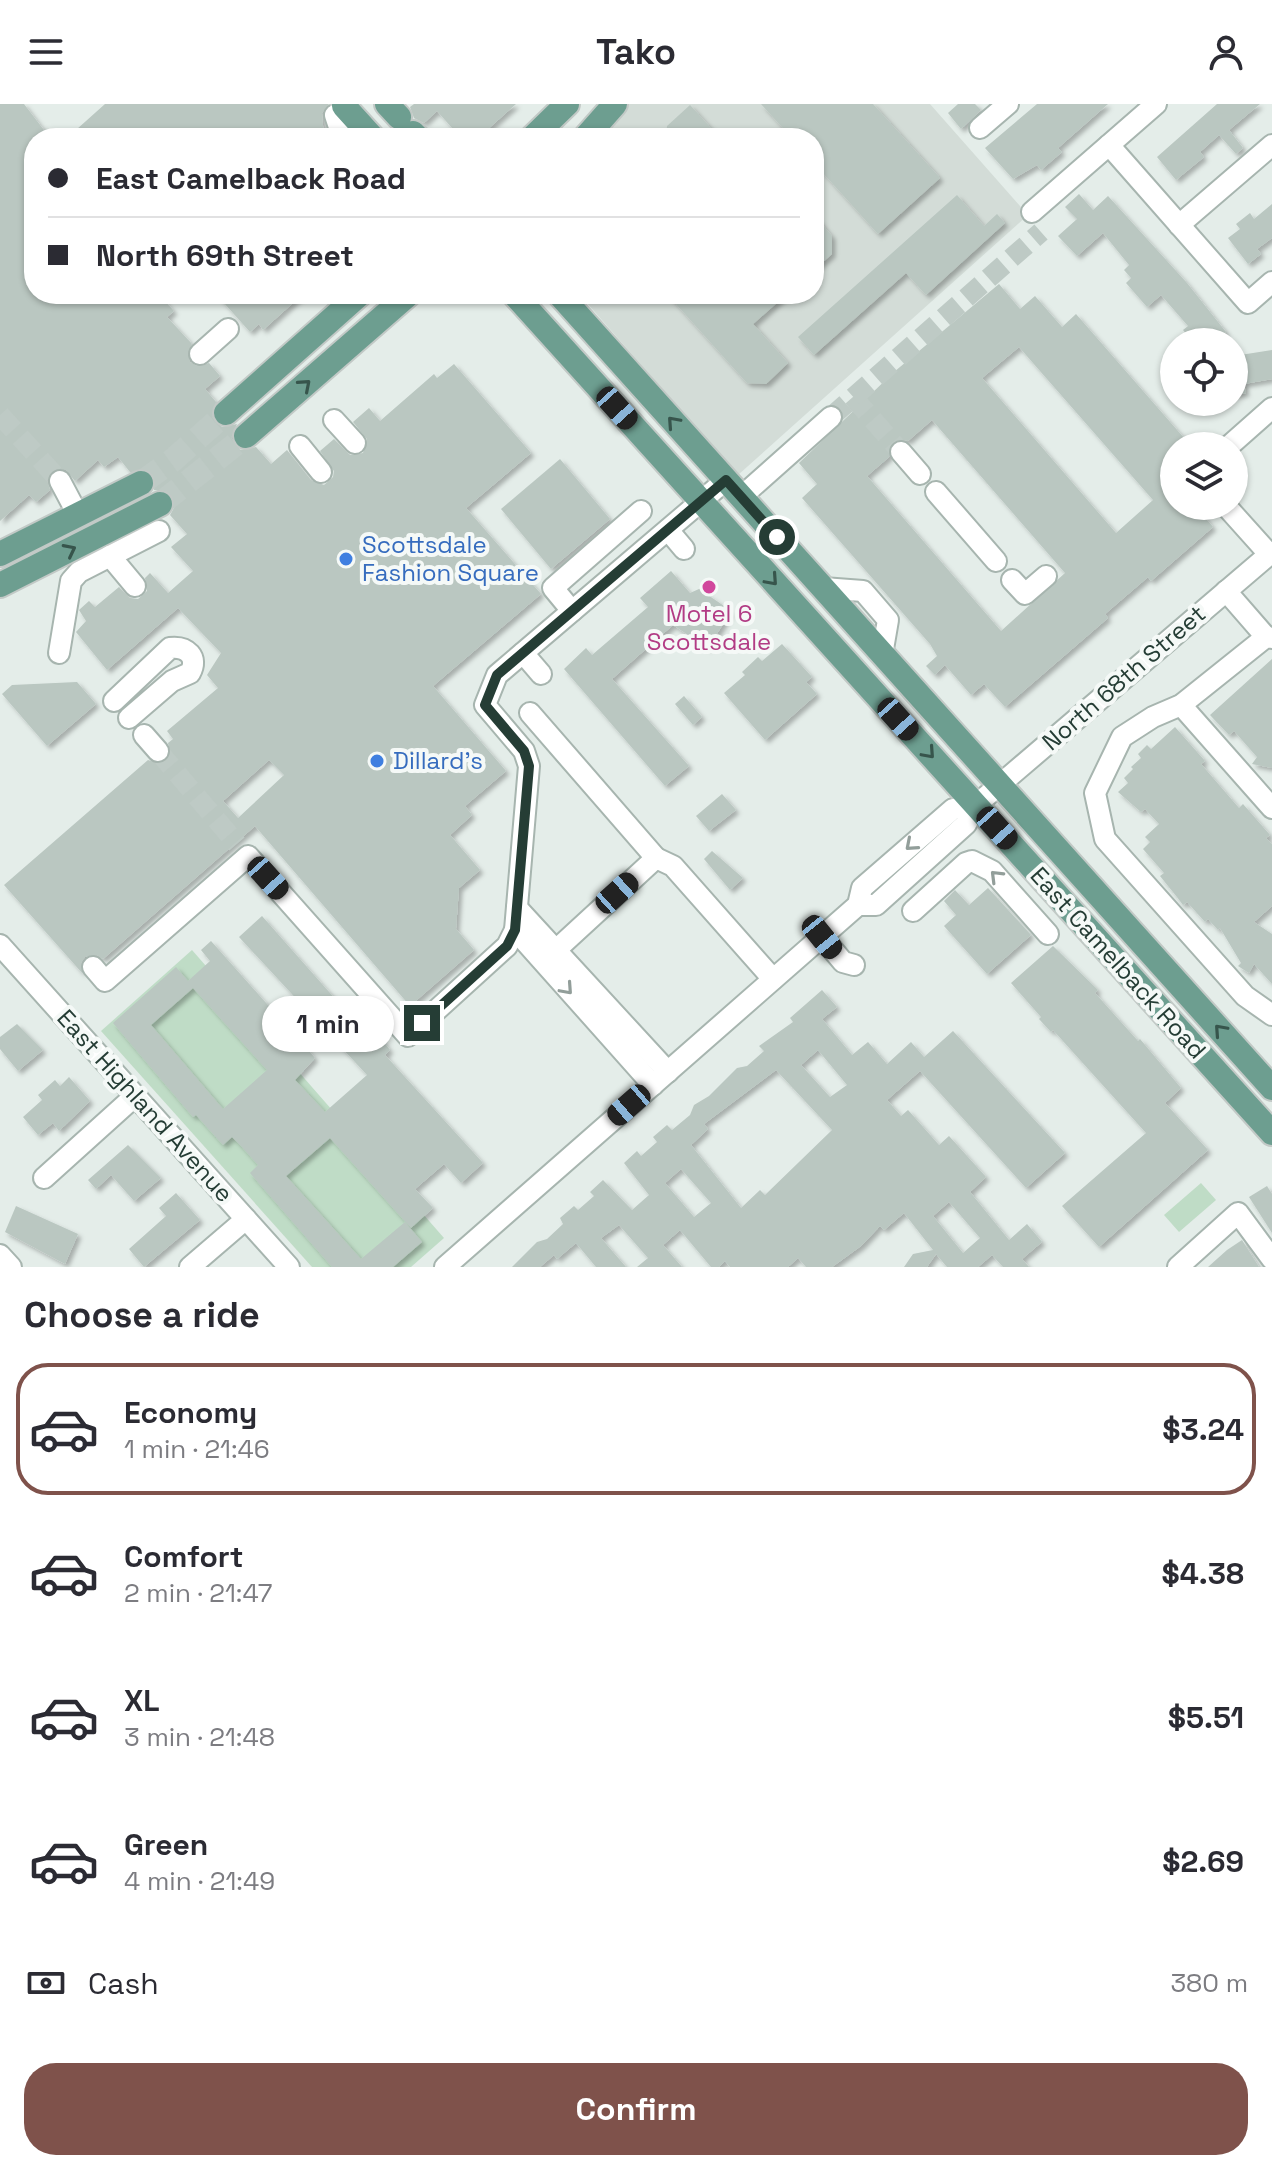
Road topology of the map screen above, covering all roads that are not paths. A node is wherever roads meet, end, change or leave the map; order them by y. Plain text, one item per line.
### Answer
1 (567, 104) edge
2 (615, 104) edge
3 (1008, 104) edge
4 (1156, 104) edge
5 (340, 111) joint
6 (339, 128) edge
7 (361, 128) edge
8 (542, 128) edge
9 (594, 128) edge
10 (980, 128) dead end
11 (1109, 145) junction
12 (1272, 145) edge
13 (1032, 212) tunnel mouth
14 (1179, 225) junction
15 (1272, 282) edge
16 (349, 304) edge
17 (398, 304) edge
18 (523, 304) edge
19 (568, 304) edge
20 (330, 321) junction
21 (228, 329) dead end
22 (200, 354) dead end
23 (1272, 408) edge
24 (271, 414) junction
25 (831, 417) tunnel mouth
26 (334, 420) dead end
27 (1245, 432) edge
28 (355, 443) dead end
29 (300, 446) dead end
30 (901, 452) tunnel mouth
31 (321, 472) dead end
32 (920, 474) dead end
33 (60, 481) tunnel mouth
34 (141, 483) tunnel mouth
35 (733, 489) junction
36 (936, 492) dead end
37 (701, 501) junction
38 (160, 504) tunnel mouth
39 (641, 511) dead end
40 (78, 515) junction
41 (1239, 520) edge
42 (668, 530) junction
43 (159, 531) dead end
44 (684, 549) dead end
45 (1270, 553) edge
46 (0, 554) edge
47 (110, 556) junction
48 (996, 561) dead end
49 (1046, 576) dead end
50 (1012, 580) dead end
51 (0, 585) edge
52 (135, 586) dead end
53 (1226, 591) junction
54 (572, 611) junction
55 (1269, 637) edge
56 (59, 653) dead end
57 (523, 653) junction
58 (157, 663) junction
59 (541, 674) dead end
60 (172, 681) junction
61 (114, 701) dead end
62 (1181, 705) junction
63 (530, 713) dead end
64 (129, 718) dead end
65 (144, 735) dead end
66 (158, 751) tunnel mouth
67 (999, 785) junction
68 (976, 805) junction
69 (1272, 808) edge
70 (656, 858) junction
71 (517, 908) junction
72 (913, 911) dead end
73 (515, 930) junction
74 (1048, 934) dead end
75 (822, 937) junction
76 (0, 945) edge
77 (557, 949) junction
78 (854, 965) dead end
79 (93, 967) dead end
80 (773, 979) junction
81 (1272, 1015) edge
82 (660, 1078) junction
83 (1272, 1091) edge
84 (135, 1096) junction
85 (1251, 1111) junction
86 (1272, 1133) edge
87 (44, 1178) dead end
88 (246, 1219) junction
89 (0, 1255) edge
90 (1272, 1259) edge
91 (11, 1267) edge
92 (190, 1267) edge
93 (289, 1267) edge
94 (445, 1267) edge
95 (1178, 1267) edge

1 - 8 main road
2 - 9 main road
3 - 10 street
4 - 11 street
5 - 6 street
5 - 7 main road
11 - 13 street
11 - 14 street
12 - 14 street
14 - 15 street
16 - 20 main road
24 -> 17 main road
18 - 37 main road, East Camelback Road
35 -> 19 main road, East Camelback Road
20 - 24 main road
20 - 24 main road
21 - 22 street
23 - 27 street
25 - 35 street
26 - 28 street
29 - 31 street
30 - 32 street
33 - 40 street
34 - 40 main road
35 - 37 street
35 - 67 main road, East Camelback Road
36 - 48 street
37 - 42 street
37 -> 68 main road, East Camelback Road
51 -> 38 main road
39 - 54 street
40 - 46 main road
41 - 45 street
42 - 44 street
42 - 54 street
43 - 47 street
45 - 53 street, North 68th Street
47 - 52 street
47 - 56 street
49 - 50 street
53 - 55 street
53 - 67 street, North 68th Street
54 - 57 street
55 - 62 street
57 - 59 street
57 - 71 street
58 - 60 street
58 - 60 street
58 - 61 street
60 - 64 street
62 - 69 street
62 - 81 street
63 - 70 street
65 - 66 street
67 - 68 street, North 68th Street
83 -> 67 main road, East Camelback Road
68 - 75 street, North 68th Street
68 - 85 main road, East Camelback Road
70 - 77 street
70 - 80 street
71 - 73 street
71 - 77 street
74 -> 72 street
73 - 79 street
73 -> 82 street
75 - 78 street
75 - 80 street, North 68th Street
76 - 84 street, East Highland Avenue
77 - 82 street
80 - 82 street, North 68th Street
82 - 94 street, North 68th Street
83 - 85 street
84 - 87 street
84 - 88 street, East Highland Avenue
85 - 86 main road, East Camelback Road
88 - 92 street
88 - 93 street, East Highland Avenue
89 - 91 street
90 - 95 street

